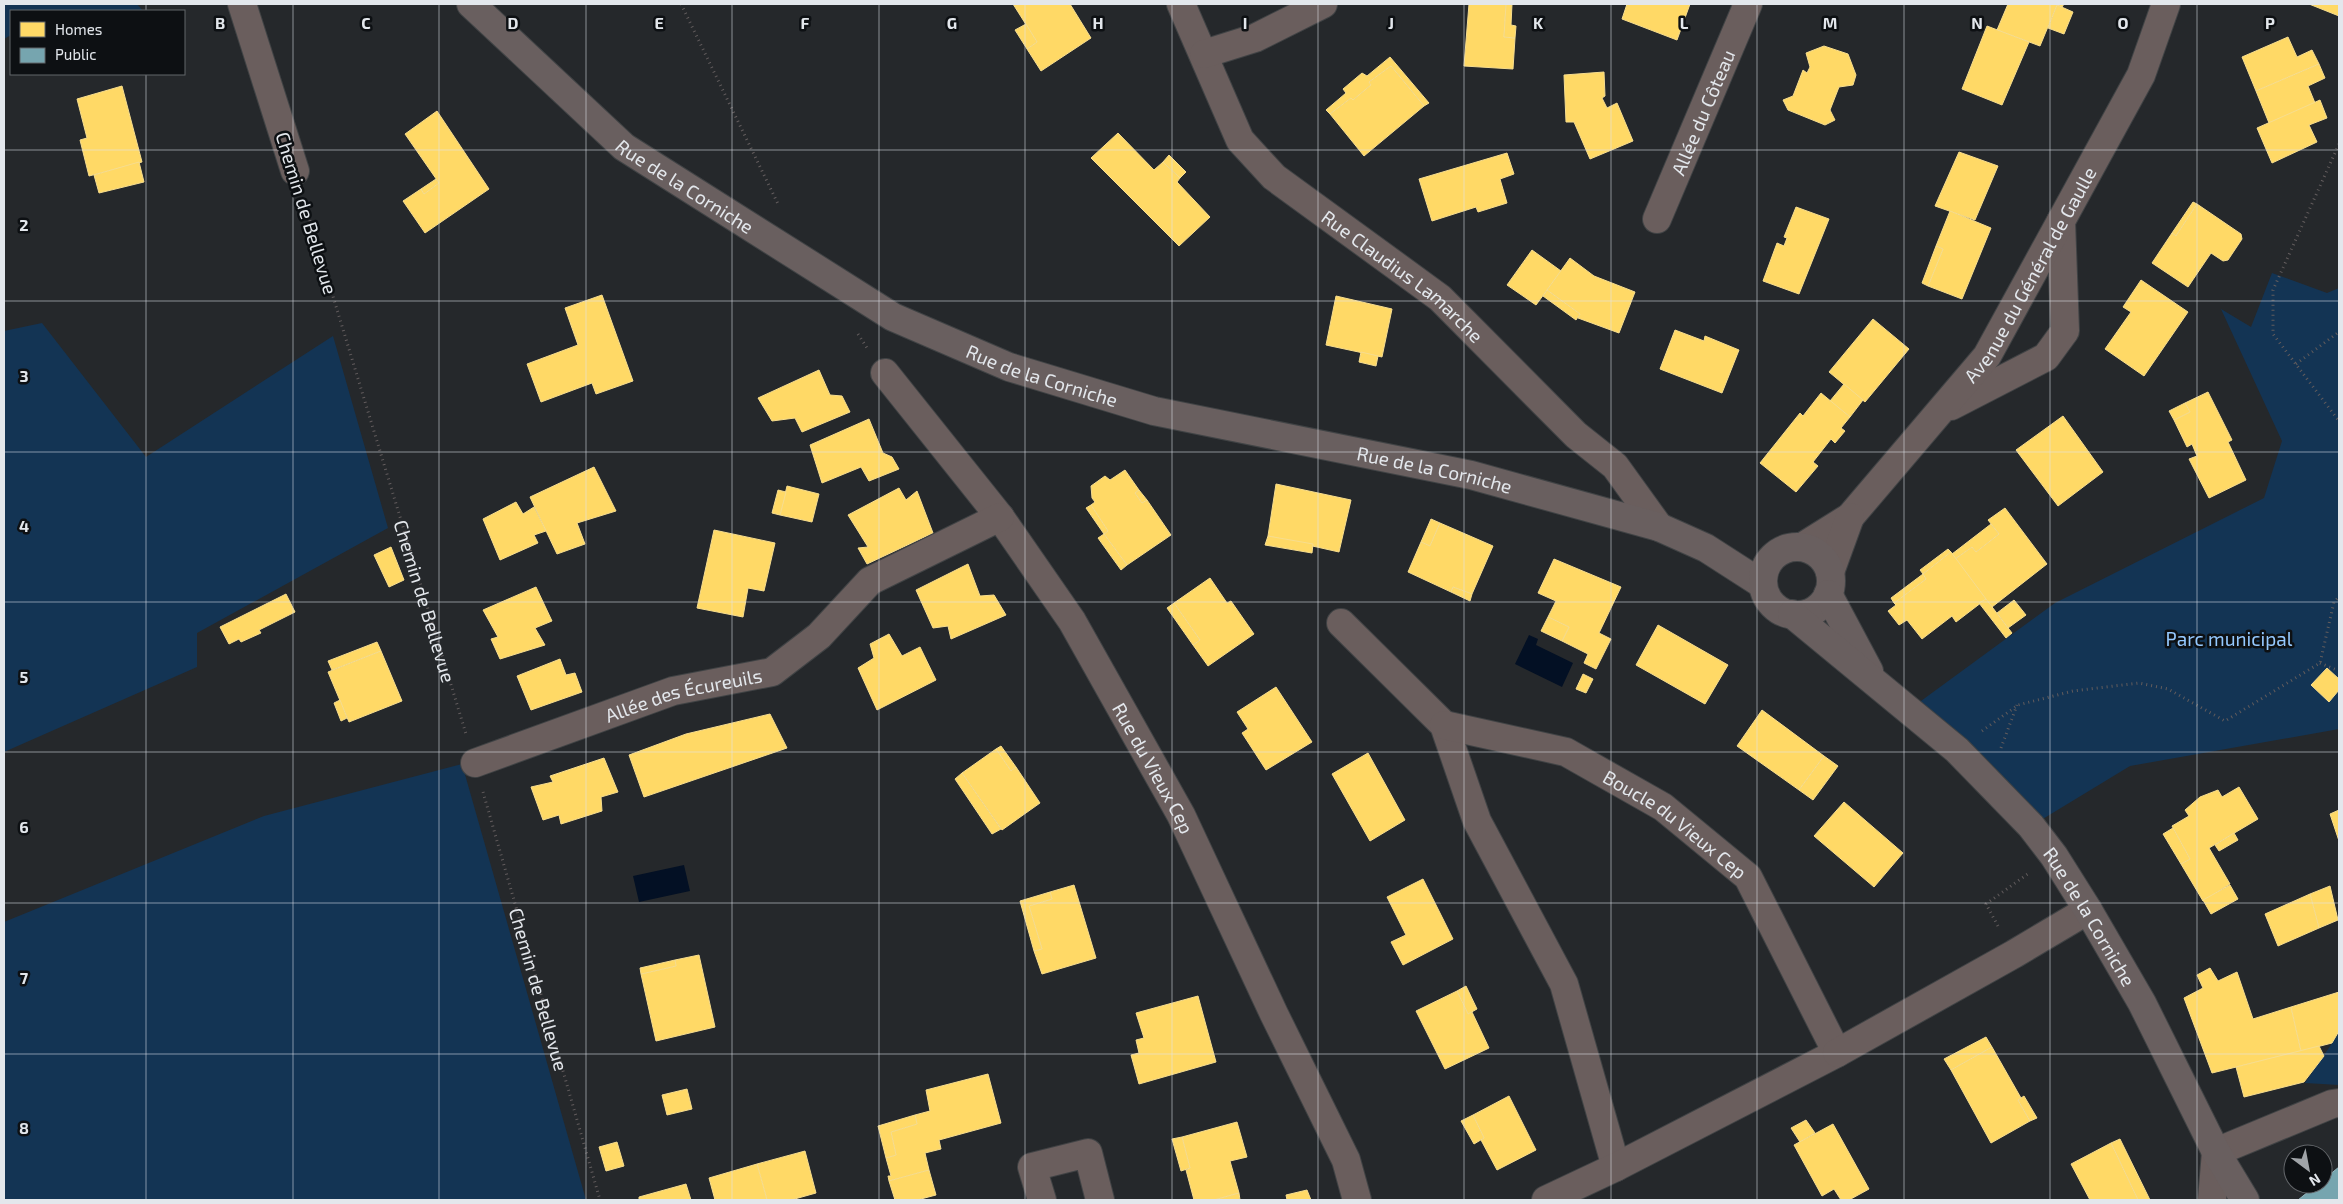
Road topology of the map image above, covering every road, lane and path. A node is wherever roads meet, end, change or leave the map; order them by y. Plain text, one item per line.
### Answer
1 (242, 4) edge
2 (471, 4) edge
3 (681, 4) edge
4 (1181, 4) edge
5 (1323, 4) edge
6 (1748, 4) edge
7 (2166, 4) edge
8 (1204, 54) junction
9 (2339, 144) edge
10 (295, 172) joint
11 (781, 210) dead end
12 (1657, 220) dead end
13 (2061, 221) junction
14 (852, 326) dead end
15 (2339, 332) edge
16 (2296, 364) junction
17 (885, 373) joint
18 (1938, 412) junction
19 (2339, 421) edge
20 (1000, 516) junction
21 (1850, 517) junction
22 (1659, 527) junction
23 (1802, 547) junction
24 (1706, 548) junction
25 (1776, 554) junction
26 (1829, 583) junction
27 (1762, 584) junction
28 (2339, 597) edge
29 (1792, 614) junction
30 (1342, 624) dead end
31 (2320, 663) junction
32 (2339, 671) edge
33 (1873, 679) junction
34 (2018, 705) junction
35 (1444, 725) junction
36 (1958, 750) junction
37 (475, 763) junction
38 (1979, 773) junction
39 (2054, 856) junction
40 (2088, 910) junction
41 (2014, 954) junction
42 (1837, 1053) junction
43 (2339, 1103) edge
44 (2216, 1152) junction
45 (1616, 1167) junction
46 (600, 1200) edge
47 (1042, 1200) edge
48 (1100, 1200) edge
49 (1357, 1200) edge
50 (1546, 1200) edge
51 (2212, 1200) edge
52 (2245, 1200) edge

1 - 10 street, Chemin de Bellevue
2 - 22 main road, Rue de la Corniche
3 - 11 path
4 - 8 street, Rue Claudius Lamarche
5 - 8 street
6 - 12 street, Allée du Côteau
7 - 13 street, Avenue du Général de Gaulle
8 - 22 street, Rue Claudius Lamarche
9 - 16 path
10 - 37 path, Chemin de Bellevue
13 - 18 street, Avenue du Général de Gaulle
13 - 18 street
14 - 17 path
15 - 16 path
16 - 19 path
17 - 20 street, Rue du Vieux Cep
18 - 21 street, Avenue du Général de Gaulle
20 - 37 street, Allée des Écureuils
20 - 49 street, Rue du Vieux Cep
21 - 23 street, Avenue du Général de Gaulle
21 - 26 street, Avenue du Général de Gaulle
22 - 24 main road, Rue de la Corniche
23 - 25 main road, Rue de la Corniche
23 - 26 main road, Rue de la Corniche
24 - 25 main road, Rue de la Corniche
24 - 27 main road, Rue de la Corniche
25 - 27 main road
26 - 29 main road
26 - 33 main road, Rue de la Corniche
27 - 29 main road, Rue de la Corniche
28 - 31 path
29 - 33 main road, Rue de la Corniche
30 - 35 street
31 - 32 path
31 - 34 path
33 - 36 main road, Rue de la Corniche
34 - 36 path
34 - 38 path
35 - 42 street, Boucle du Vieux Cep
35 - 45 street
36 - 38 main road, Rue de la Corniche
37 - 46 path, Chemin de Bellevue
38 - 39 main road, Rue de la Corniche
39 - 40 main road, Rue de la Corniche
39 - 41 path
40 - 41 street
40 - 44 main road, Rue de la Corniche
41 - 42 street
42 - 45 street
43 - 44 street
44 - 51 street
44 - 52 main road, Rue de la Corniche
45 - 50 street
47 - 48 street

